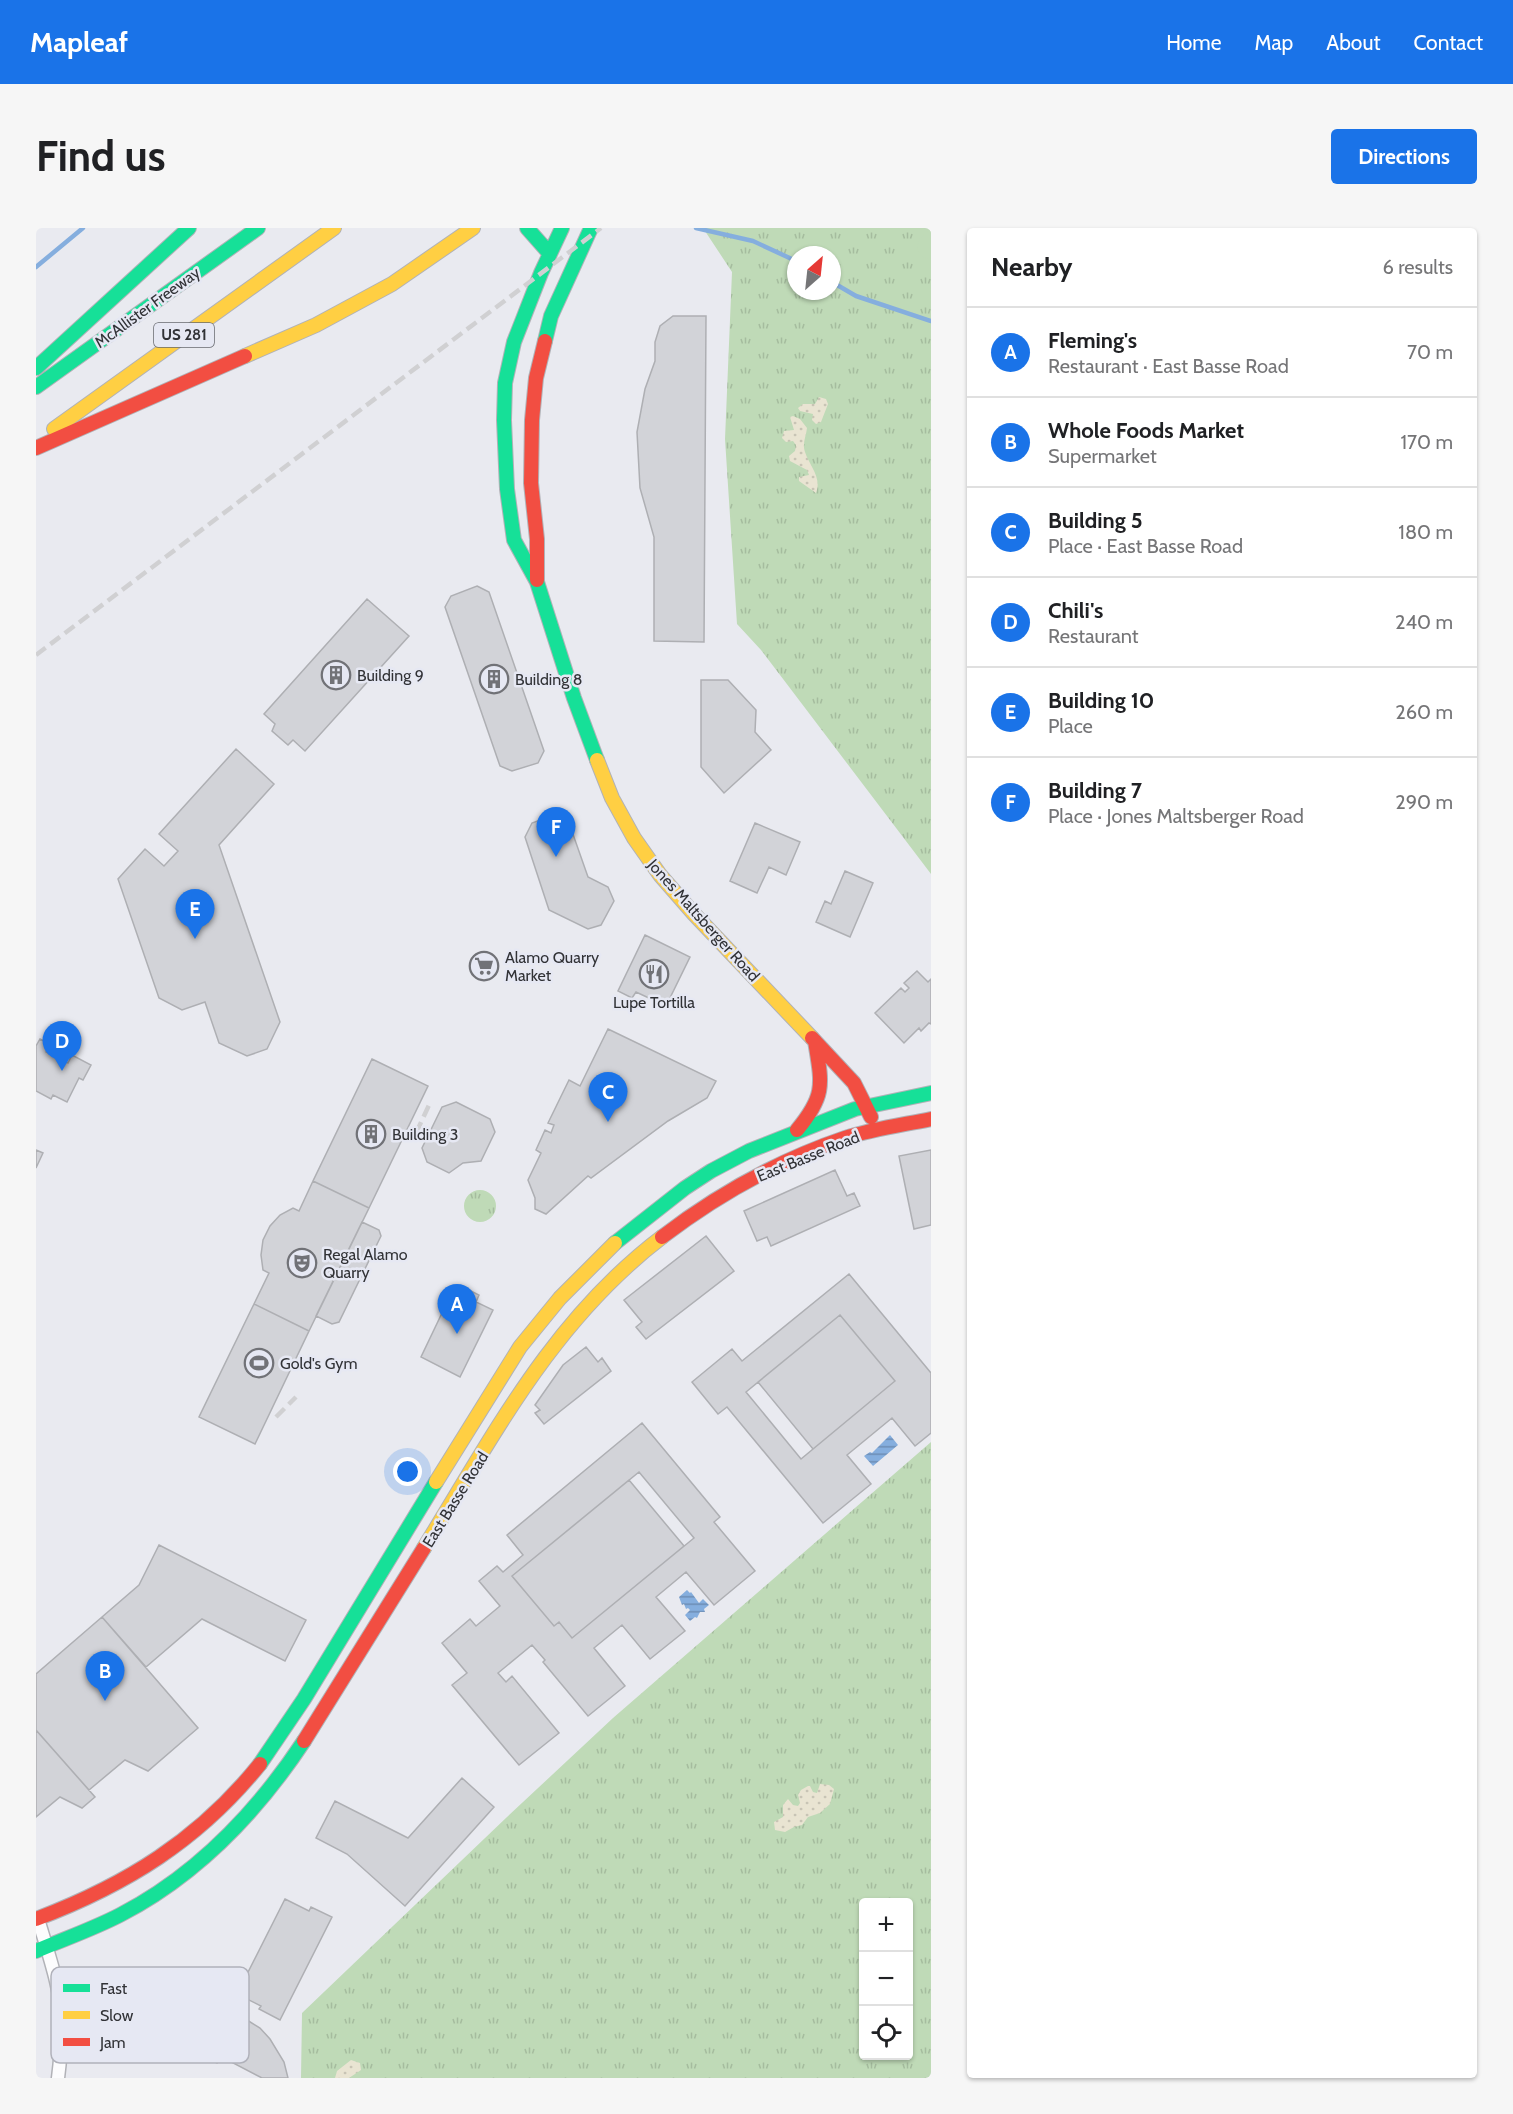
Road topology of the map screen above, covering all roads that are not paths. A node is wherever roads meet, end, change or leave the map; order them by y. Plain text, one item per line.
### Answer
1 (189, 228) edge
2 (258, 228) edge
3 (334, 228) edge
4 (473, 228) edge
5 (527, 228) edge
6 (562, 228) edge
7 (591, 228) edge
8 (550, 254) junction
9 (36, 368) edge
10 (36, 387) edge
11 (36, 443) edge
12 (36, 448) edge
13 (537, 582) junction
14 (814, 1041) junction
15 (931, 1093) edge
16 (867, 1106) junction
17 (931, 1119) edge
18 (875, 1131) junction
19 (795, 1132) junction
20 (296, 1711) junction
21 (316, 1724) junction
22 (37, 1919) edge
23 (41, 1949) edge
24 (51, 1970) edge
25 (60, 2063) edge
26 (58, 2078) edge

1 - 9 main road
2 - 10 main road, McAllister Freeway / US 281
3 - 11 main road, US 281
4 - 12 main road
5 - 8 main road
6 - 8 main road, Jones Maltsberger Road
7 - 13 main road, Jones Maltsberger Road
8 - 13 main road, Jones Maltsberger Road
13 - 14 main road, Jones Maltsberger Road
14 - 16 main road, Jones Maltsberger Road
14 - 19 main road
15 - 16 main road, East Basse Road
16 - 18 main road, Jones Maltsberger Road
16 - 19 main road, East Basse Road
17 - 18 main road, East Basse Road
18 - 21 main road, East Basse Road
19 - 20 main road, East Basse Road
20 - 21 main road
20 - 22 main road, East Basse Road
21 - 23 main road, East Basse Road
22 - 23 street
23 - 24 street
25 - 26 street

